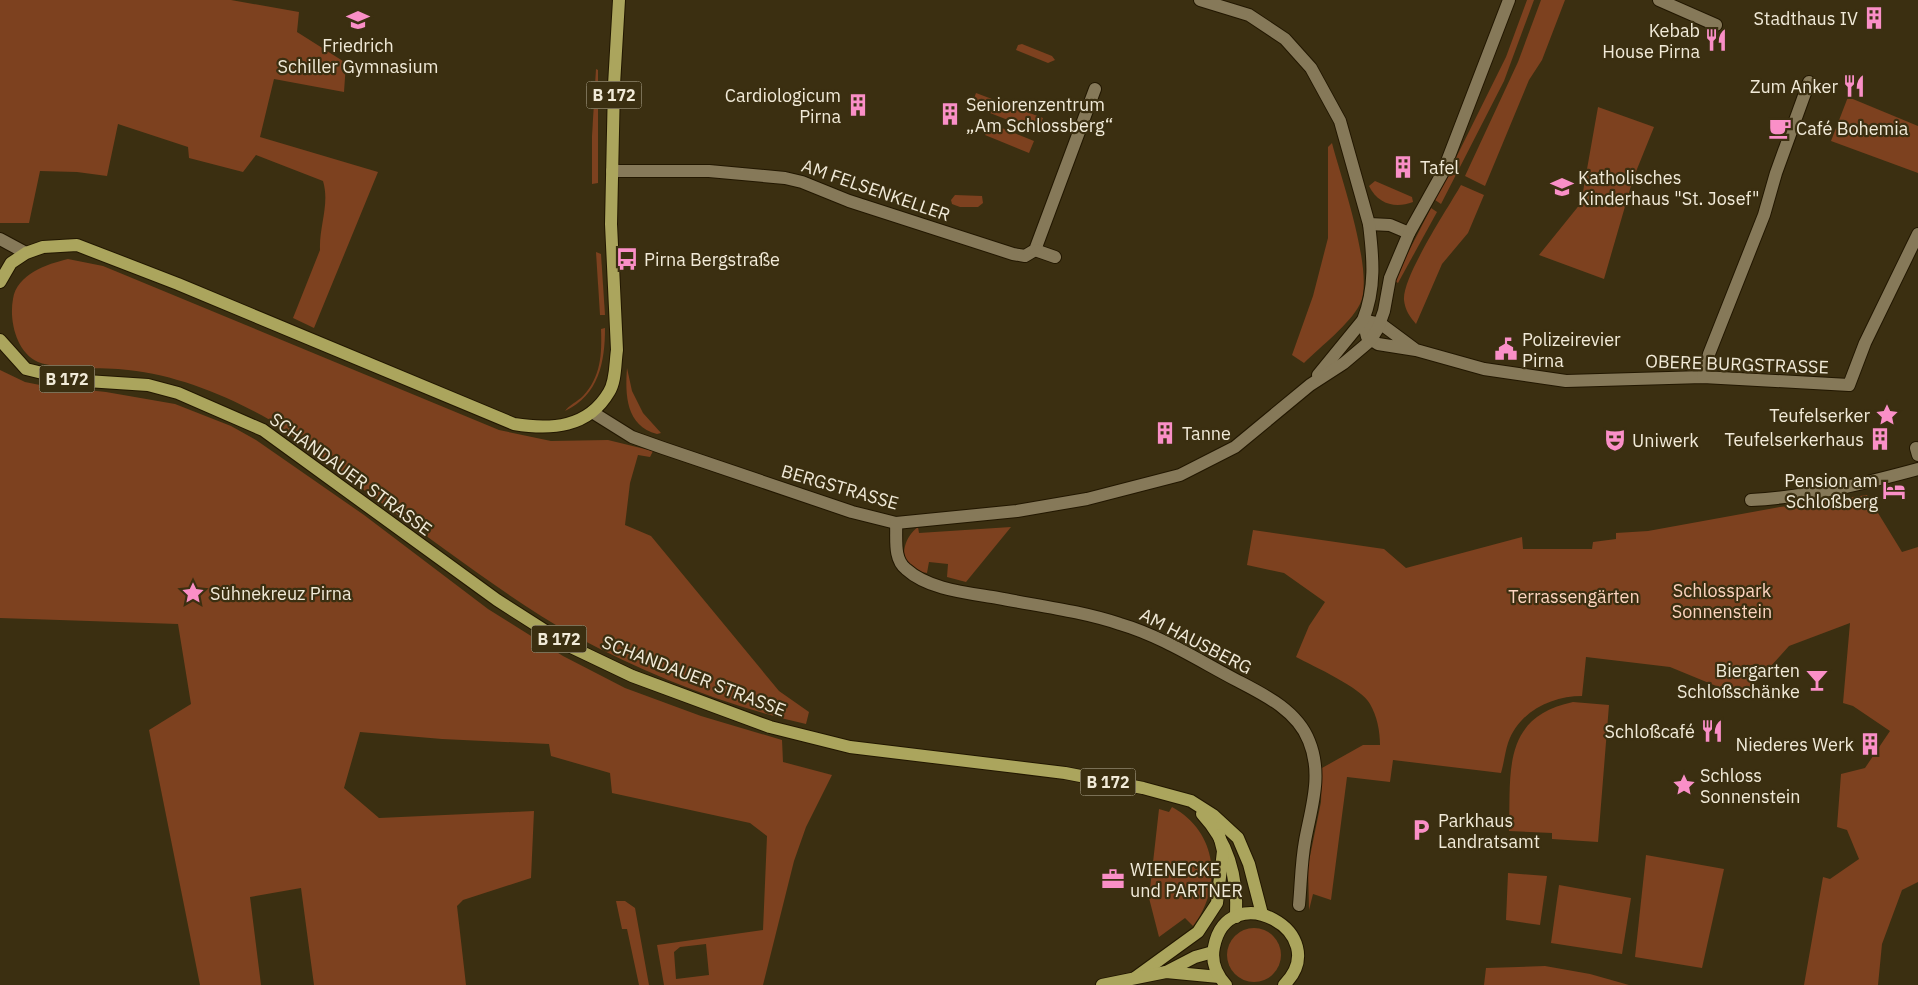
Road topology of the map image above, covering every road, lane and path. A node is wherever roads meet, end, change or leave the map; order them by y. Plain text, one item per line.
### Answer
1 (619, 0) edge
2 (1200, 0) edge
3 (1510, 0) edge
4 (1659, 0) edge
5 (1716, 25) dead end
6 (1809, 82) dead end
7 (1095, 89) dead end
8 (612, 171) junction
9 (1369, 224) junction
10 (1410, 233) junction
11 (1918, 234) edge
12 (0, 239) edge
13 (1035, 250) junction
14 (26, 254) junction
15 (1055, 257) dead end
16 (1390, 278) junction
17 (1373, 281) junction
18 (0, 282) edge
19 (1363, 320) junction
20 (1381, 324) junction
21 (0, 340) edge
22 (1370, 341) junction
23 (1416, 350) junction
24 (1704, 377) junction
25 (1310, 385) junction
26 (592, 412) junction
27 (1918, 469) edge
28 (1751, 500) dead end
29 (896, 523) junction
30 (1191, 801) junction
31 (1219, 835) junction
32 (1299, 905) dead end
33 (1262, 914) junction
34 (1236, 917) junction
35 (1213, 952) junction
36 (1166, 972) junction
37 (1136, 977) junction
38 (1222, 981) edge
39 (1102, 985) edge
40 (1284, 985) edge

1 - 8 main road, B 172
2 - 9 street
3 - 10 street
4 - 5 street
6 - 24 street
7 - 13 street
8 - 13 street, AM FELSENKELLER
8 - 26 main road, B 172
9 - 10 street
9 - 17 street
10 - 16 street
11 - 24 street, OBERE BURGSTRASSE
12 - 14 street
13 - 15 street, AM FELSENKELLER
14 - 18 main road, B 172
14 - 26 main road, B 172
16 - 17 street
16 - 20 street
17 - 19 street
19 - 20 street
19 - 22 street
19 - 25 street
20 - 22 street
20 - 23 street, OBERE BURGSTRASSE
21 - 30 main road, SCHANDAUER STRASSE / B 172
22 - 23 street, OBERE BURGSTRASSE
22 - 25 street
23 - 24 street, OBERE BURGSTRASSE
25 - 29 street, BERGSTRASSE
26 - 29 street, BERGSTRASSE
27 - 28 street
29 - 32 street, AM HAUSBERG
30 - 31 main road
30 - 33 main road, SCHANDAUER STRASSE / B 172
31 - 34 main road
31 - 37 main road
33 - 34 main road
33 - 40 main road
34 - 35 main road
35 - 36 main road
35 - 38 main road
36 - 37 main road
36 - 38 main road
37 - 39 main road

